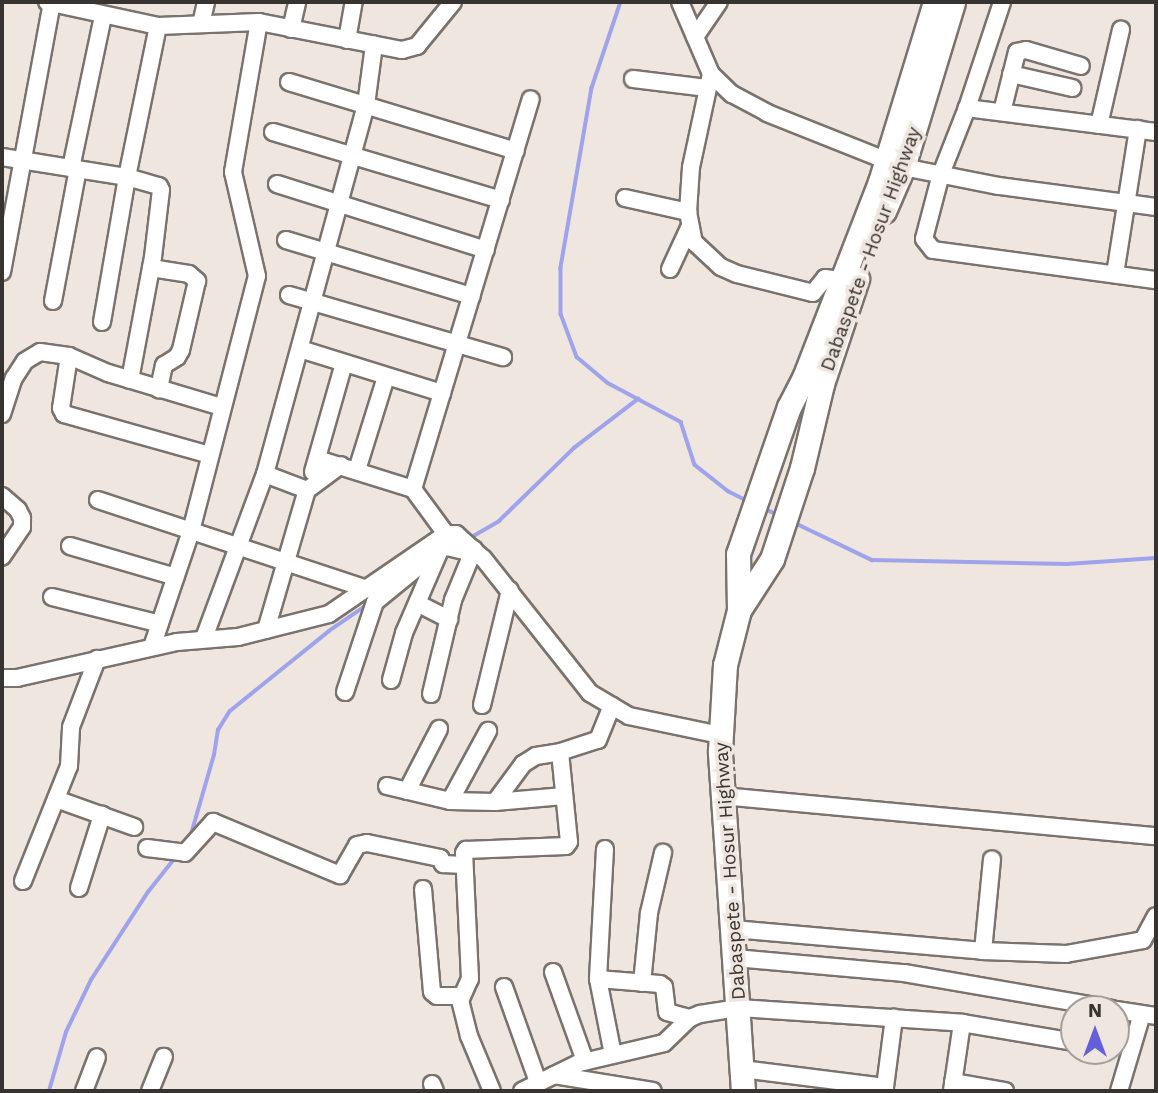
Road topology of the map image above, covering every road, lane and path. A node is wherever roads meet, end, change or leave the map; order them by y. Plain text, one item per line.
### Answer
1 (50, 2) edge
2 (206, 2) edge
3 (297, 2) edge
4 (354, 2) edge
5 (453, 2) edge
6 (680, 2) edge
7 (719, 2) edge
8 (935, 2) edge
9 (953, 2) edge
10 (1002, 2) edge
11 (96, 10) edge
12 (259, 22) junction
13 (201, 24) junction
14 (158, 26) junction
15 (292, 29) junction
16 (1121, 30) dead end
17 (695, 37) junction
18 (346, 40) junction
19 (374, 45) junction
20 (1081, 66) dead end
21 (1011, 74) junction
22 (633, 79) dead end
23 (709, 81) junction
24 (289, 82) dead end
25 (1072, 88) dead end
26 (531, 99) dead end
27 (366, 105) junction
28 (967, 108) junction
29 (1002, 112) junction
30 (1099, 125) junction
31 (1138, 129) junction
32 (274, 132) dead end
33 (1156, 132) edge
34 (516, 151) junction
35 (351, 154) junction
36 (2, 156) edge
37 (20, 160) junction
38 (894, 165) junction
39 (75, 169) junction
40 (941, 174) junction
41 (127, 177) junction
42 (276, 184) dead end
43 (625, 198) dead end
44 (501, 200) junction
45 (1127, 202) junction
46 (338, 204) junction
47 (1156, 206) edge
48 (688, 220) junction
49 (286, 240) dead end
50 (485, 250) junction
51 (326, 252) junction
52 (151, 268) junction
53 (670, 269) dead end
54 (2, 272) edge
55 (1115, 274) junction
56 (841, 280) junction
57 (1156, 280) edge
58 (289, 295) dead end
59 (471, 296) junction
60 (53, 301) dead end
61 (313, 302) junction
62 (102, 321) dead end
63 (457, 343) junction
64 (300, 349) junction
65 (69, 356) junction
66 (503, 357) dead end
67 (344, 363) junction
68 (386, 377) junction
69 (130, 380) junction
70 (813, 381) junction
71 (159, 388) junction
72 (442, 393) junction
73 (221, 407) junction
74 (2, 414) edge
75 (210, 455) junction
76 (349, 468) junction
77 (265, 474) junction
78 (413, 489) junction
79 (307, 491) junction
80 (2, 496) edge
81 (98, 500) dead end
82 (191, 531) junction
83 (451, 534) junction
84 (70, 546) dead end
85 (238, 546) junction
86 (440, 550) junction
87 (473, 550) junction
88 (2, 557) edge
89 (288, 563) junction
90 (176, 577) junction
91 (367, 589) junction
92 (510, 590) junction
93 (52, 597) dead end
94 (419, 604) junction
95 (739, 610) junction
96 (449, 620) junction
97 (160, 624) junction
98 (267, 631) junction
99 (204, 638) junction
100 (152, 648) junction
101 (97, 659) junction
102 (2, 678) edge
103 (391, 680) dead end
104 (345, 692) dead end
105 (431, 694) dead end
106 (482, 705) dead end
107 (612, 706) junction
108 (439, 729) dead end
109 (488, 731) dead end
110 (720, 735) junction
111 (560, 752) junction
112 (387, 786) dead end
113 (407, 791) junction
114 (565, 796) junction
115 (722, 796) junction
116 (56, 799) junction
117 (450, 801) junction
118 (495, 803) junction
119 (102, 815) junction
120 (134, 827) dead end
121 (1156, 836) edge
122 (147, 848) dead end
123 (605, 849) dead end
124 (663, 853) dead end
125 (992, 859) dead end
126 (464, 865) junction
127 (23, 881) dead end
128 (79, 888) dead end
129 (424, 889) dead end
130 (1156, 916) edge
131 (733, 929) junction
132 (983, 951) junction
133 (735, 958) junction
134 (553, 972) dead end
135 (598, 979) junction
136 (642, 983) junction
137 (503, 987) dead end
138 (461, 996) junction
139 (1060, 999) edge
140 (739, 1007) junction
141 (1130, 1012) edge
142 (1149, 1015) edge
143 (690, 1018) junction
144 (894, 1018) junction
145 (962, 1023) junction
146 (1060, 1040) edge
147 (613, 1055) junction
148 (97, 1057) dead end
149 (164, 1057) dead end
150 (585, 1061) junction
151 (743, 1080) edge
152 (564, 1081) edge
153 (538, 1082) junction
154 (827, 1086) edge
155 (952, 1087) edge
156 (885, 1089) edge
157 (84, 1091) edge
158 (150, 1091) edge
159 (492, 1091) edge
160 (522, 1091) edge
161 (653, 1091) edge
162 (1005, 1091) edge
163 (1119, 1091) edge

1 - 11 street
1 - 37 street
2 - 13 street
3 - 15 street
4 - 18 street
5 - 19 street
6 - 17 street
7 - 17 street
8 - 38 highway
9 - 38 highway, Dabaspete - Hosur Highway
10 - 28 street
11 - 14 street
11 - 39 street
12 - 13 street
12 - 15 street
12 - 73 street
13 - 14 street
14 - 41 street
15 - 18 street
16 - 30 street
17 - 23 street
18 - 19 street
19 - 27 street
20 - 21 street
21 - 25 street
21 - 29 street
22 - 23 street
23 - 38 street
23 - 48 street
24 - 27 street
26 - 34 street
27 - 34 street
27 - 35 street
28 - 29 street
28 - 40 street
29 - 30 street
30 - 31 street
31 - 33 street
31 - 45 street
32 - 35 street
34 - 44 street
35 - 44 street
35 - 46 street
36 - 37 street
37 - 39 street
37 - 54 street
38 - 40 street
38 - 56 highway
38 - 70 highway, Dabaspete - Hosur Highway
39 - 41 street
39 - 60 street
40 - 45 street
40 - 55 street
41 - 52 street
41 - 62 street
42 - 46 street
43 - 48 street
44 - 50 street
45 - 47 street
45 - 55 street
46 - 50 street
46 - 51 street
48 - 53 street
48 - 56 street
49 - 51 street
50 - 59 street
51 - 59 street
51 - 61 street
52 - 69 street
52 - 71 street
55 - 57 street
56 - 70 highway
58 - 61 street
59 - 63 street
61 - 63 street
61 - 64 street
63 - 66 street
63 - 72 street
64 - 67 street
64 - 77 street
65 - 69 street
65 - 74 street
65 - 75 street
67 - 68 street
67 - 76 street
68 - 72 street
68 - 76 street
69 - 71 street
70 - 95 highway, Dabaspete - Hosur Highway
70 - 95 highway, Dabaspete - Hosur Highway
71 - 73 street
72 - 78 street
73 - 75 street
75 - 82 street
76 - 78 street
76 - 79 street
77 - 79 street
77 - 85 street
78 - 83 street
79 - 89 street
80 - 88 street
81 - 82 street
82 - 85 street
82 - 90 street
83 - 87 street
83 - 91 street
84 - 90 street
85 - 89 street
85 - 99 street
86 - 87 street
86 - 94 street
86 - 104 street
87 - 92 street
87 - 96 street
89 - 91 street
89 - 98 street
90 - 97 street
91 - 98 street
92 - 106 street
92 - 107 street
93 - 97 street
94 - 96 street
94 - 103 street
95 - 110 highway, Dabaspete - Hosur Highway
96 - 105 street
97 - 100 street
98 - 99 street
99 - 100 street
100 - 101 street
101 - 102 street
101 - 116 street
107 - 110 street
107 - 111 street
108 - 113 street
109 - 117 street
110 - 115 highway, Dabaspete - Hosur Highway
111 - 114 street
111 - 118 street
112 - 113 street
113 - 117 street
114 - 118 street
114 - 126 street
115 - 121 street
115 - 131 highway, Dabaspete - Hosur Highway
116 - 119 street
116 - 127 street
117 - 118 street
119 - 120 street
119 - 128 street
122 - 126 street
123 - 135 street
124 - 136 street
125 - 132 street
126 - 138 street
129 - 138 street
130 - 132 street
131 - 132 street
131 - 133 highway, Dabaspete - Hosur Highway
133 - 139 street
133 - 140 highway, Dabaspete - Hosur Highway
134 - 150 street
135 - 136 street
135 - 147 street
136 - 143 street
137 - 153 street
138 - 159 street
140 - 143 street
140 - 144 street
140 - 151 highway, Dabaspete - Hosur Highway
141 - 142 street
142 - 163 street
143 - 147 street
144 - 145 street
144 - 156 street
145 - 146 street
145 - 155 street
147 - 150 street
148 - 157 street
149 - 158 street
150 - 152 street
151 - 154 street
152 - 153 street
152 - 161 street
153 - 160 street
154 - 156 street
155 - 162 street

